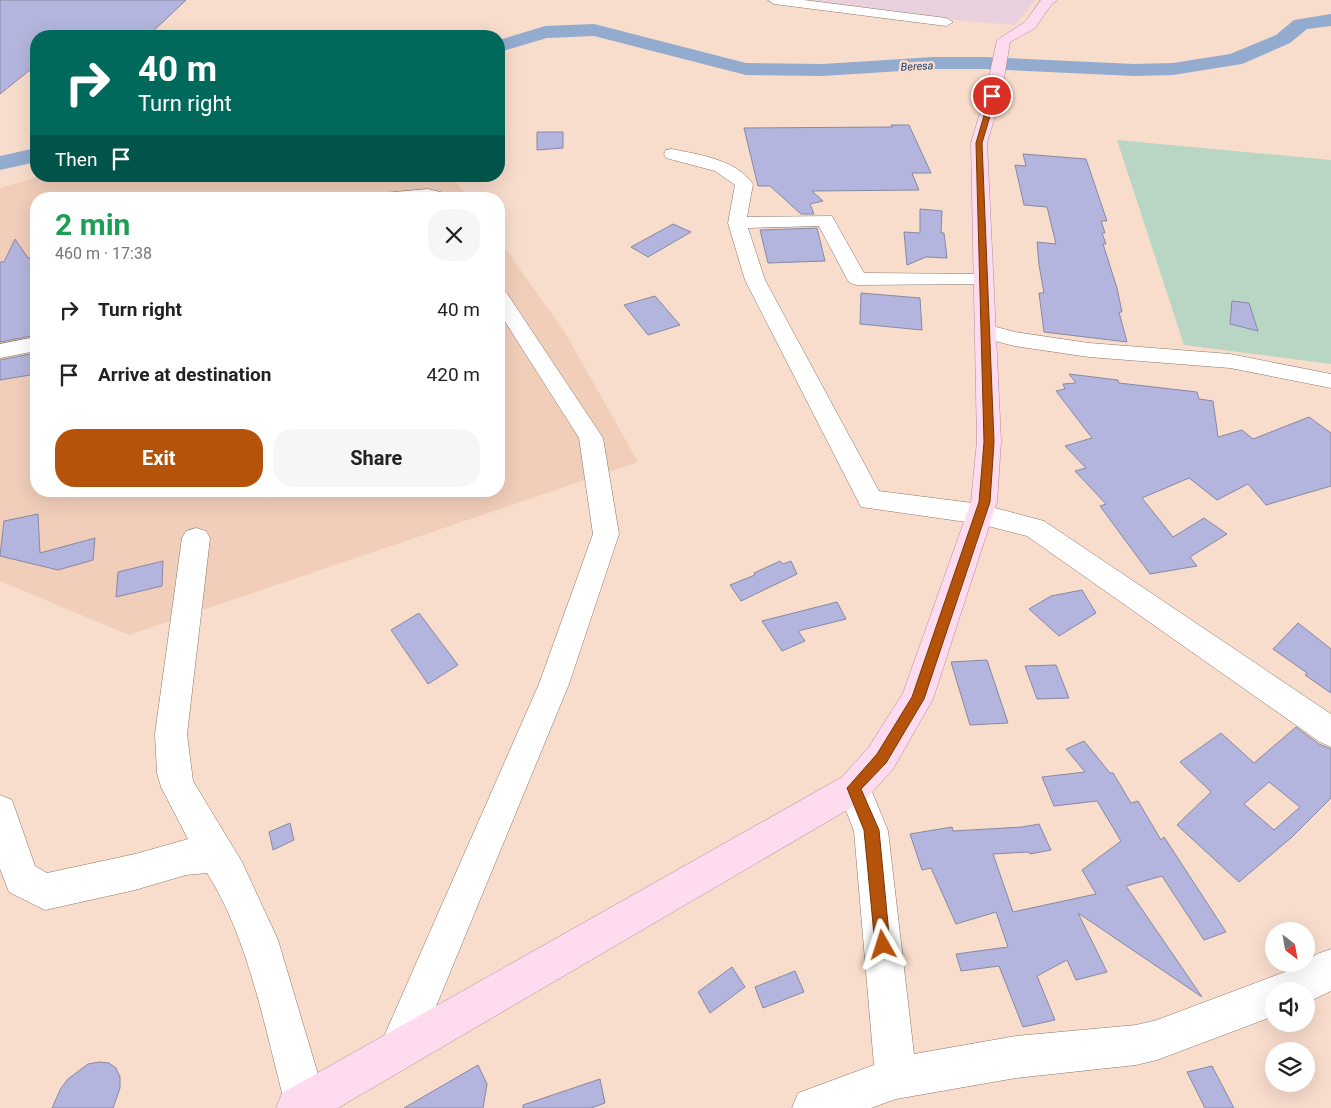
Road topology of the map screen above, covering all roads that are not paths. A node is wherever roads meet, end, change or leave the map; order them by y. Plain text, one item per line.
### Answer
1 (774, 0) edge
2 (1048, 1) edge
3 (846, 4) edge
4 (946, 22) dead end
5 (672, 154) dead end
6 (737, 223) junction
7 (983, 278) junction
8 (505, 305) edge
9 (985, 331) junction
10 (30, 345) edge
11 (0, 351) edge
12 (1331, 382) edge
13 (980, 514) junction
14 (196, 538) dead end
15 (1331, 732) edge
16 (854, 788) junction
17 (0, 812) edge
18 (217, 857) junction
19 (1331, 968) edge
20 (1310, 982) edge
21 (1265, 999) edge
22 (398, 1050) junction
23 (896, 1078) junction
24 (304, 1106) edge
25 (813, 1108) edge

1 - 3 street
2 - 7 main road
3 - 4 street
5 - 6 street
6 - 7 street
6 - 13 street
7 - 9 main road
8 - 22 street
9 - 12 street
9 - 13 main road
10 - 11 street
13 - 15 street
13 - 16 main road
14 - 18 street
16 - 22 main road
16 - 23 street
17 - 18 street
18 - 24 street
19 - 20 street
21 - 23 street
22 - 24 main road
23 - 25 street

